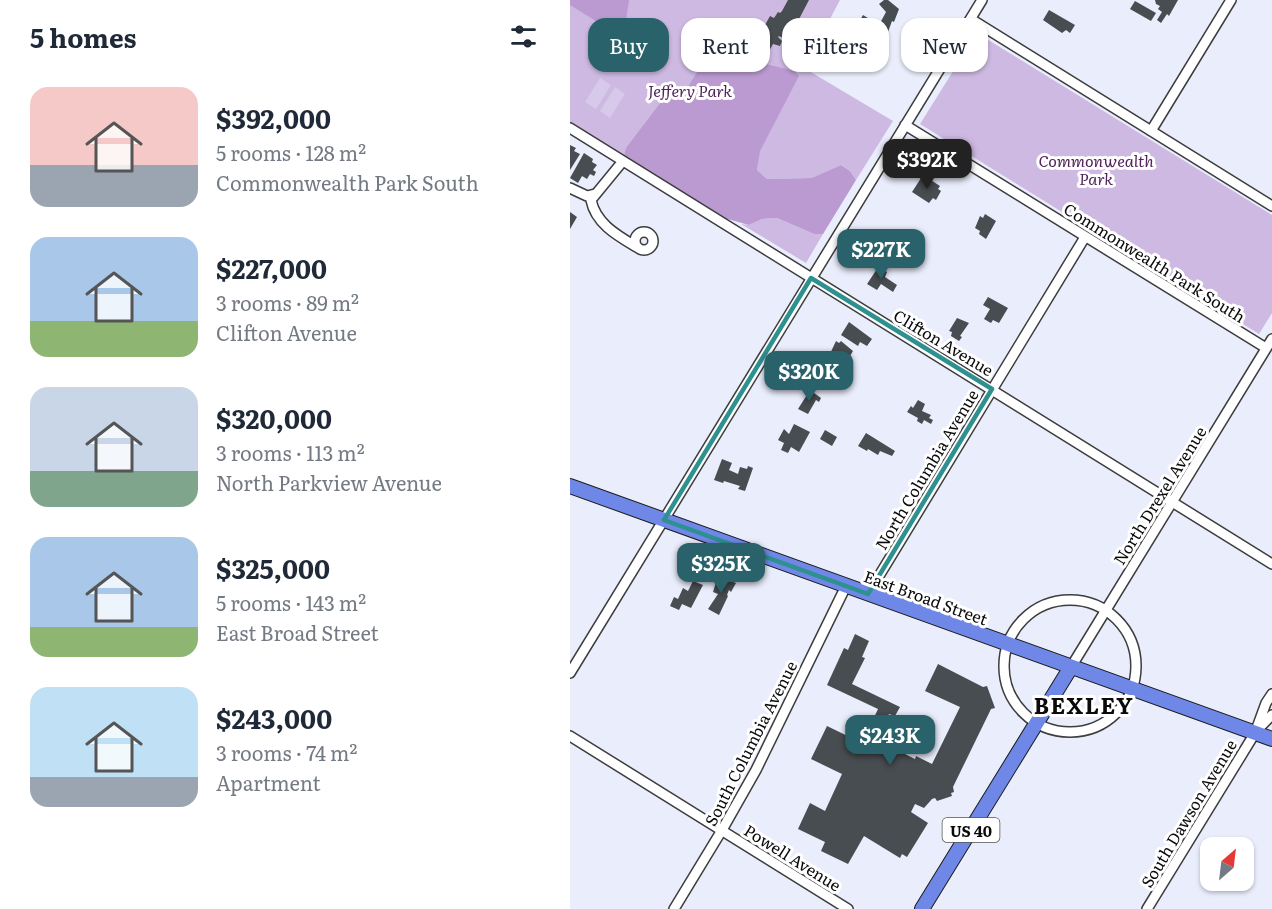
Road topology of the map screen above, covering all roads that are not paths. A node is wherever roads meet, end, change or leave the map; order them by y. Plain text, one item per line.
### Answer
1 (982, 0) edge
2 (1231, 0) edge
3 (972, 18) edge
4 (988, 29) edge
5 (938, 72) edge
6 (905, 125) junction
7 (570, 128) edge
8 (1151, 130) junction
9 (623, 161) junction
10 (570, 188) edge
11 (595, 194) junction
12 (1272, 206) edge
13 (1085, 237) junction
14 (640, 249) dead end
15 (811, 278) junction
16 (1272, 339) edge
17 (1266, 348) junction
18 (992, 389) junction
19 (570, 486) edge
20 (1172, 501) junction
21 (664, 520) junction
22 (1272, 564) edge
23 (846, 586) junction
24 (868, 594) junction
25 (1105, 610) junction
26 (1008, 644) junction
27 (1071, 667) junction
28 (570, 674) edge
29 (1132, 689) junction
30 (1272, 694) edge
31 (1272, 715) edge
32 (1036, 723) junction
33 (1255, 733) junction
34 (570, 736) edge
35 (1272, 739) edge
36 (722, 830) junction
37 (674, 909) edge
38 (848, 909) edge
39 (922, 909) edge
40 (1147, 909) edge

1 - 3 street
2 - 8 street
4 - 8 street
5 - 6 street
6 - 13 street, Commonwealth Park South
6 - 15 street
7 - 9 street, Clifton Avenue
8 - 12 street
9 - 11 street
9 - 15 street, Clifton Avenue
10 - 11 street
11 - 14 street
13 - 17 street, Commonwealth Park South
13 - 18 street, North Columbia Avenue
15 - 18 street, Clifton Avenue
15 - 21 street
16 - 17 street, North Drexel Avenue
17 - 20 street, North Drexel Avenue
18 - 20 street, Clifton Avenue
18 - 24 street, North Columbia Avenue
19 - 21 main road, East Broad Street
20 - 22 street, Clifton Avenue
20 - 25 street, North Drexel Avenue
21 - 23 main road, East Broad Street
21 - 28 street
23 - 24 main road, East Broad Street
23 - 36 street, South Columbia Avenue
24 - 26 main road, East Broad Street
25 - 26 street
25 - 27 street, North Drexel Avenue
25 - 29 street
26 - 27 main road, East Broad Street
26 - 32 street
27 - 29 main road, East Broad Street
27 - 32 main road, US 40
29 - 32 street
29 - 33 main road, East Broad Street
30 - 33 street
31 - 33 street
32 - 39 main road, US 40
33 - 35 main road, East Broad Street
33 - 40 street, South Dawson Avenue
34 - 36 street, Powell Avenue
36 - 37 street, South Columbia Avenue
36 - 38 street, Powell Avenue

